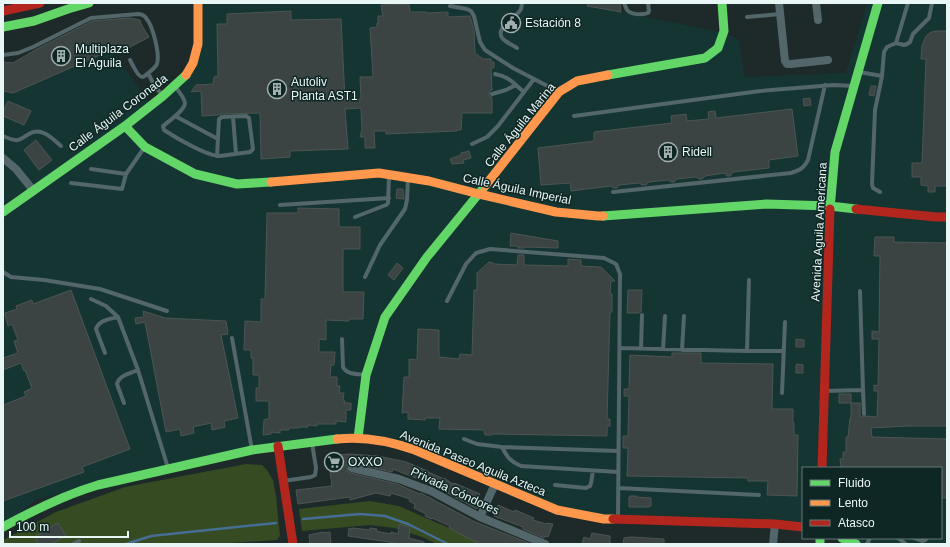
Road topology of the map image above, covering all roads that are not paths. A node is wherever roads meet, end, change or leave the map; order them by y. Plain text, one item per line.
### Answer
1 (40, 3) edge
2 (89, 3) edge
3 (198, 3) edge
4 (522, 3) edge
5 (624, 3) edge
6 (648, 3) edge
7 (722, 3) edge
8 (779, 3) edge
9 (816, 3) edge
10 (878, 3) edge
11 (908, 3) edge
12 (932, 3) edge
13 (450, 6) dead end
14 (3, 11) edge
15 (780, 14) junction
16 (747, 17) dead end
17 (818, 20) dead end
18 (3, 27) edge
19 (896, 43) junction
20 (517, 48) dead end
21 (3, 55) edge
22 (130, 60) dead end
23 (828, 60) dead end
24 (858, 72) junction
25 (148, 73) junction
26 (495, 74) dead end
27 (882, 76) junction
28 (534, 79) junction
29 (175, 85) junction
30 (516, 85) junction
31 (825, 86) junction
32 (854, 86) junction
33 (524, 92) junction
34 (560, 92) junction
35 (492, 94) dead end
36 (163, 96) junction
37 (175, 116) junction
38 (574, 116) dead end
39 (233, 117) junction
40 (124, 126) junction
41 (3, 136) edge
42 (218, 139) junction
43 (472, 144) dead end
44 (61, 146) dead end
45 (145, 147) junction
46 (236, 154) junction
47 (217, 156) junction
48 (3, 158) edge
49 (91, 169) dead end
50 (126, 174) junction
51 (390, 175) junction
52 (408, 178) junction
53 (71, 183) dead end
54 (33, 190) junction
55 (614, 192) dead end
56 (880, 192) dead end
57 (479, 194) junction
58 (389, 198) junction
59 (280, 205) dead end
60 (830, 206) junction
61 (3, 212) edge
62 (355, 217) dead end
63 (947, 217) edge
64 (3, 272) edge
65 (365, 277) dead end
66 (749, 280) dead end
67 (860, 291) dead end
68 (91, 299) dead end
69 (447, 301) dead end
70 (167, 311) dead end
71 (642, 315) dead end
72 (665, 316) dead end
73 (684, 316) dead end
74 (118, 317) junction
75 (785, 322) dead end
76 (232, 338) dead end
77 (342, 339) dead end
78 (620, 348) junction
79 (641, 348) junction
80 (663, 349) junction
81 (682, 350) junction
82 (747, 351) junction
83 (784, 351) junction
84 (105, 353) dead end
85 (138, 370) junction
86 (366, 375) junction
87 (863, 390) junction
88 (824, 391) junction
89 (782, 393) dead end
90 (124, 403) dead end
91 (864, 414) dead end
92 (358, 438) junction
93 (464, 439) dead end
94 (312, 442) junction
95 (278, 446) junction
96 (502, 447) junction
97 (252, 450) junction
98 (618, 451) junction
99 (822, 467) edge
100 (352, 468) dead end
101 (168, 469) junction
102 (593, 471) junction
103 (618, 472) junction
104 (283, 481) junction
105 (495, 484) junction
106 (555, 485) dead end
107 (618, 488) junction
108 (759, 495) dead end
109 (480, 517) junction
110 (618, 519) junction
111 (775, 524) junction
112 (3, 527) edge
113 (802, 527) edge
114 (844, 539) edge
115 (79, 541) dead end
116 (73, 544) edge
117 (293, 544) edge
118 (545, 544) edge
119 (773, 544) edge
120 (856, 544) edge

1 - 14 street
2 - 18 street
3 - 29 street, Calle Águila Coronada
4 - 20 lane
5 - 6 lane
7 - 34 street, Calle Águila Marina
8 - 15 street
9 - 17 street
10 - 24 street, Avenida Aguila Americana
11 - 19 lane
12 - 19 lane
13 - 28 lane
15 - 16 lane
15 - 23 street
19 - 27 lane
21 - 25 lane
22 - 25 lane
24 - 27 lane
24 - 32 street, Avenida Aguila Americana
25 - 36 lane
26 - 30 lane
27 - 56 lane
28 - 33 lane
28 - 34 lane
29 - 36 street, Calle Águila Coronada
29 - 37 lane
30 - 33 lane
30 - 35 lane
31 - 32 lane
31 - 38 lane
31 - 55 lane
32 - 60 street, Avenida Aguila Americana
33 - 43 lane
34 - 57 street, Calle Águila Marina
36 - 40 street, Calle Águila Coronada
37 - 42 lane
37 - 47 lane
39 - 42 lane
39 - 46 lane
39 - 46 lane
40 - 45 street, Calle Águila Imperial
40 - 54 street, Calle Águila Coronada
41 - 44 lane
42 - 47 lane
45 - 50 lane
45 - 51 street, Calle Águila Imperial
46 - 47 lane
48 - 54 street
49 - 50 lane
50 - 53 lane
51 - 52 street, Calle Águila Imperial
51 - 58 lane
52 - 57 street, Calle Águila Imperial
52 - 65 lane
54 - 61 street, Calle Águila Coronada
57 - 60 street, Calle Águila Imperial
57 - 86 street, Calle Águila Marina
58 - 59 lane
58 - 62 lane
60 - 63 street, Calle Águila Imperial
60 - 88 street, Avenida Aguila Americana
64 - 70 lane
66 - 82 lane
67 - 87 lane
68 - 74 lane
69 - 78 lane
71 - 79 lane
72 - 80 lane
73 - 81 lane
74 - 84 lane
74 - 85 lane
75 - 83 lane
76 - 97 lane
77 - 86 lane
78 - 79 lane
78 - 98 lane
79 - 80 lane
80 - 81 lane
81 - 82 lane
82 - 83 lane
83 - 89 lane
85 - 90 lane
85 - 101 lane
86 - 92 street, Calle Águila Marina
87 - 88 lane
87 - 91 lane
88 - 99 street, Avenida Aguila Americana
92 - 94 street, Avenida Paseo Aguila Azteca
92 - 105 street, Avenida Paseo Aguila Azteca
93 - 96 lane
94 - 95 street, Avenida Paseo Aguila Azteca
94 - 104 lane
95 - 97 street, Avenida Paseo Aguila Azteca
95 - 104 street
96 - 98 lane
96 - 102 lane
97 - 101 street, Avenida Paseo Aguila Azteca
98 - 103 lane
100 - 109 street, Privada Cóndores
101 - 112 street, Avenida Paseo Aguila Azteca
102 - 103 lane
102 - 106 lane
103 - 107 lane
104 - 117 street
105 - 109 street
105 - 110 street, Avenida Paseo Aguila Azteca
107 - 108 lane
107 - 110 lane
109 - 118 street, Privada Cóndores
110 - 111 street, Avenida Paseo Aguila Azteca
111 - 113 street, Avenida Paseo Aguila Azteca
111 - 119 street
114 - 120 street
115 - 116 lane

